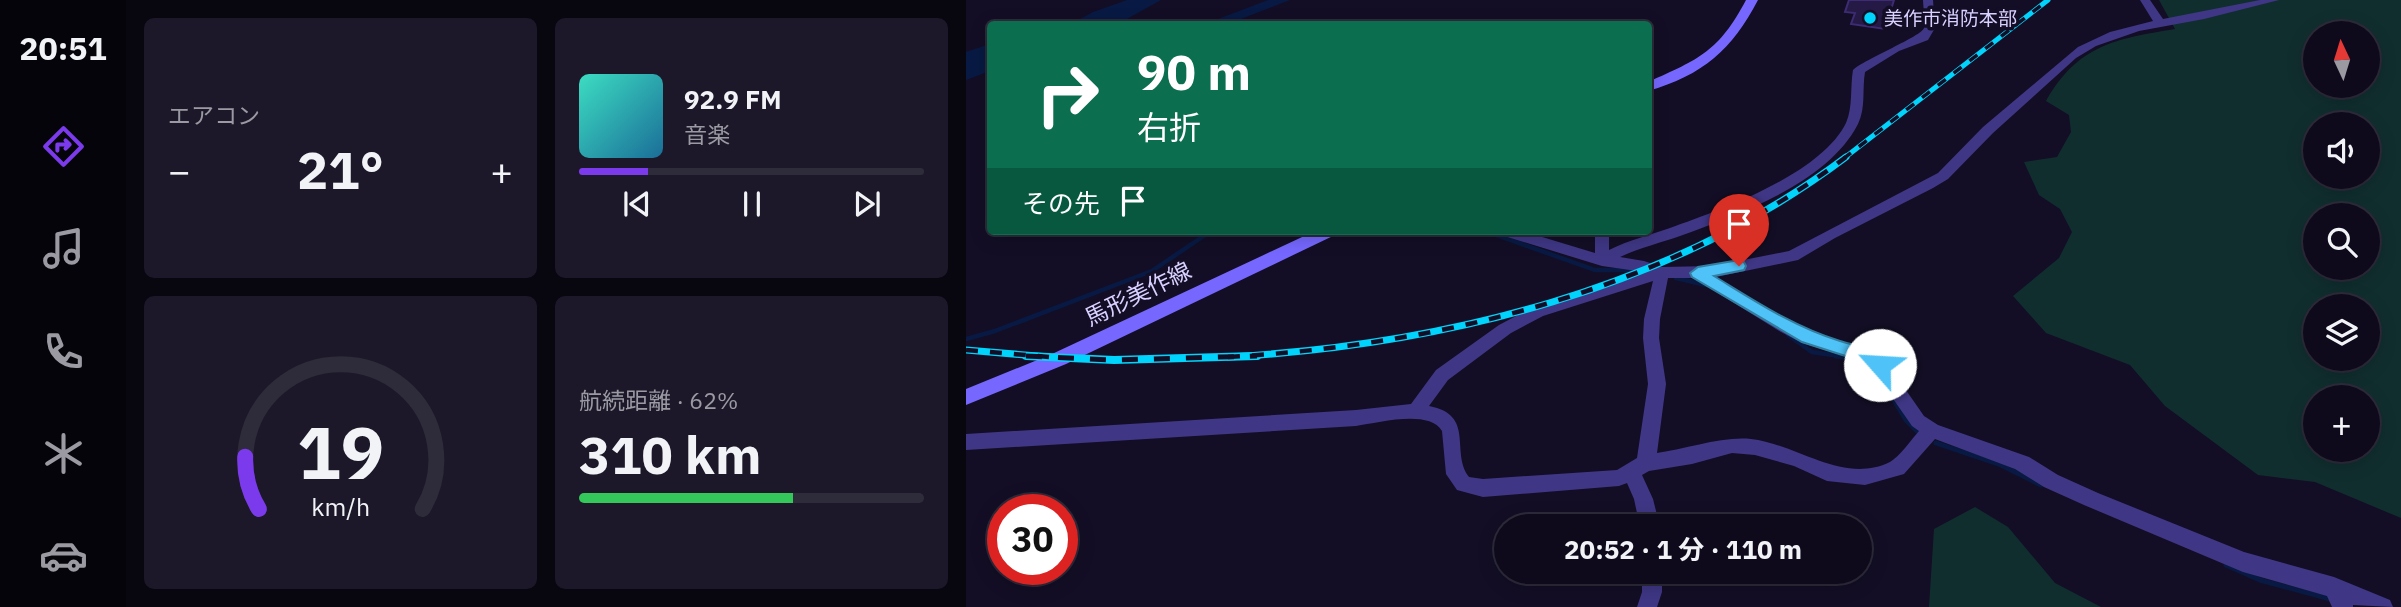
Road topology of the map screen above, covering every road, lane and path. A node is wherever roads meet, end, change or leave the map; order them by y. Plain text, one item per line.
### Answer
1 (1752, 0) edge
2 (1928, 0) edge
3 (2145, 0) edge
4 (2274, 0) edge
5 (2160, 23) junction
6 (1652, 85) edge
7 (1321, 235) edge
8 (1519, 235) edge
9 (1602, 235) edge
10 (1602, 261) junction
11 (1660, 273) junction
12 (1698, 273) junction
13 (966, 397) edge
14 (1416, 411) junction
15 (1932, 430) junction
16 (966, 442) edge
17 (1639, 469) junction
18 (1648, 514) edge
19 (1652, 584) edge
20 (2334, 587) junction
21 (1647, 607) edge
22 (2343, 607) edge
23 (2383, 607) edge

1 - 6 main road
2 - 10 street
3 - 5 street
4 - 5 street
5 - 12 street
7 - 13 main road, 馬形美作線
8 - 10 street
9 - 10 street
10 - 11 street
11 - 12 street
11 - 14 street
11 - 17 street
12 - 15 street
14 - 16 street
14 - 17 street
15 - 17 street
15 - 20 street
17 - 18 street
19 - 21 street
20 - 22 street
20 - 23 street

